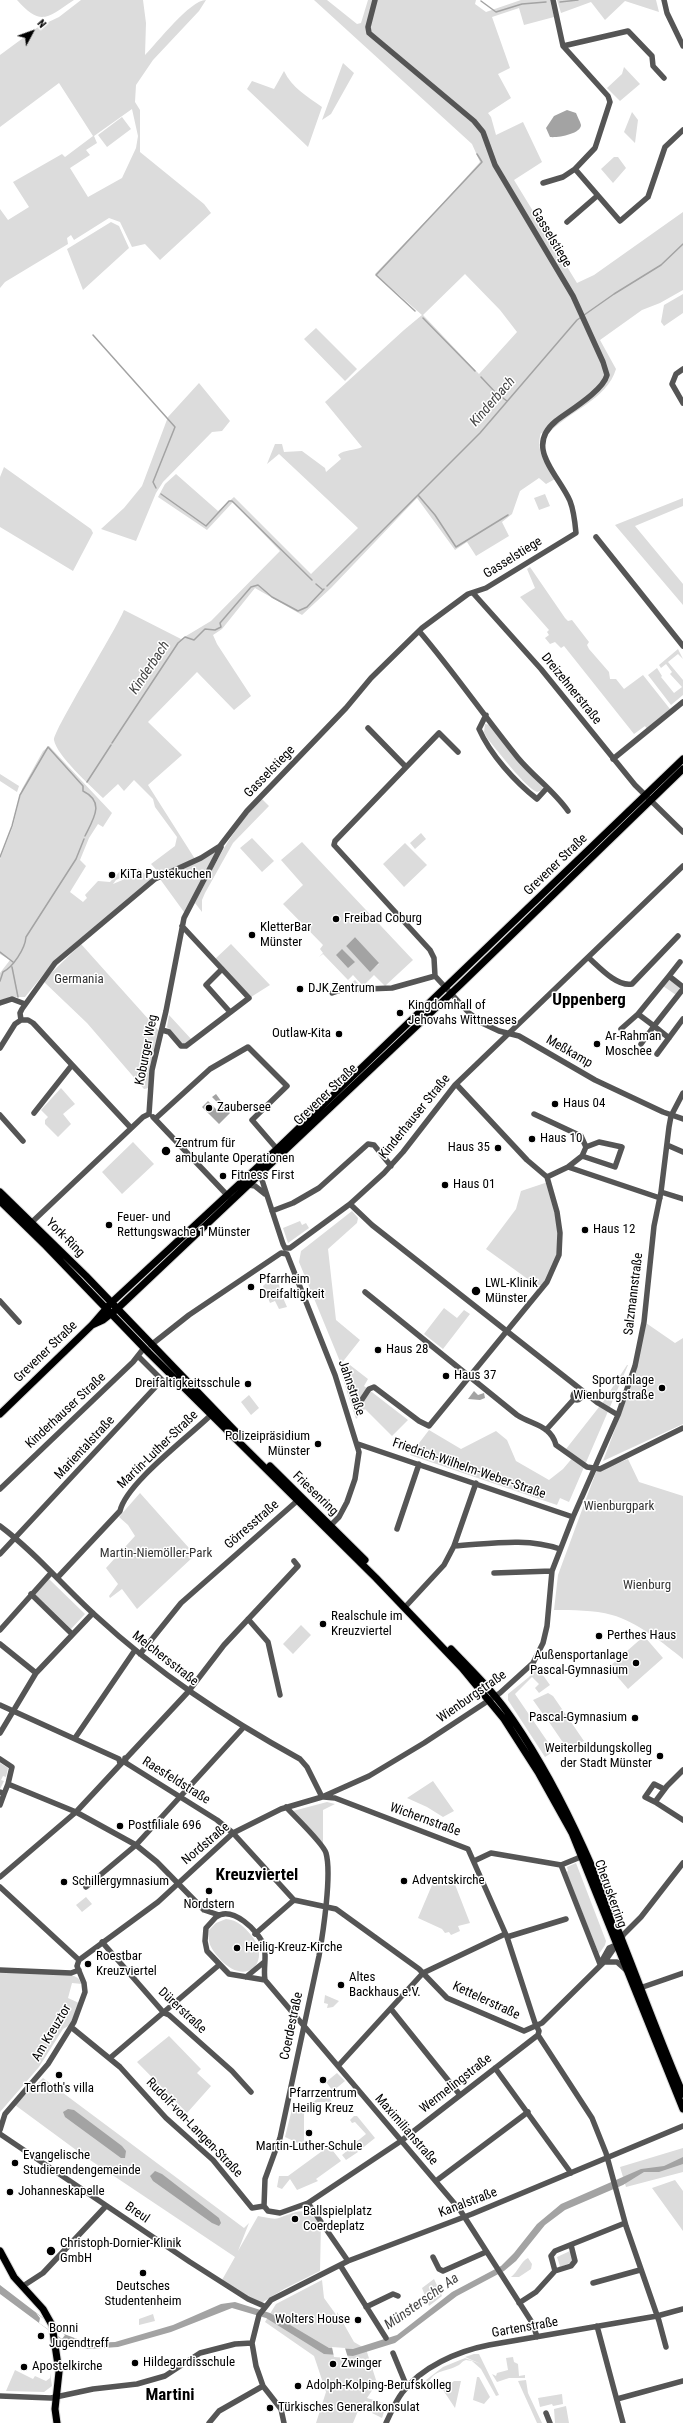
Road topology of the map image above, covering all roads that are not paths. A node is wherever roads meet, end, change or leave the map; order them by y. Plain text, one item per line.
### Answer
1 (375, 0) edge
2 (553, 0) edge
3 (664, 0) edge
4 (563, 46) junction
5 (683, 46) edge
6 (664, 78) dead end
7 (683, 130) edge
8 (575, 169) junction
9 (543, 183) dead end
10 (597, 196) junction
11 (567, 222) dead end
12 (683, 368) edge
13 (683, 403) edge
14 (596, 537) dead end
15 (473, 592) junction
16 (419, 631) junction
17 (683, 646) edge
18 (683, 702) edge
19 (486, 715) junction
20 (368, 728) dead end
21 (458, 752) dead end
22 (683, 759) edge
23 (613, 760) junction
24 (406, 767) junction
25 (683, 769) edge
26 (547, 788) junction
27 (644, 795) junction
28 (650, 801) junction
29 (568, 811) dead end
30 (683, 832) edge
31 (224, 843) junction
32 (683, 866) edge
33 (182, 926) junction
34 (678, 936) dead end
35 (589, 958) junction
36 (680, 962) dead end
37 (222, 969) junction
38 (435, 976) junction
39 (669, 976) junction
40 (683, 988) edge
41 (448, 991) junction
42 (332, 992) dead end
43 (0, 1003) edge
44 (25, 1004) junction
45 (230, 1012) junction
46 (638, 1014) junction
47 (683, 1019) edge
48 (21, 1020) junction
49 (654, 1026) junction
50 (162, 1030) junction
51 (621, 1030) dead end
52 (508, 1033) junction
53 (668, 1038) junction
54 (641, 1044) dead end
55 (0, 1048) edge
56 (657, 1054) dead end
57 (72, 1065) junction
58 (456, 1084) junction
59 (683, 1093) edge
60 (34, 1113) dead end
61 (149, 1114) junction
62 (534, 1114) dead end
63 (0, 1115) edge
64 (671, 1116) junction
65 (155, 1119) junction
66 (683, 1119) edge
67 (131, 1128) junction
68 (23, 1141) dead end
69 (667, 1145) junction
70 (586, 1147) junction
71 (277, 1149) junction
72 (683, 1152) edge
73 (582, 1156) junction
74 (391, 1166) junction
75 (568, 1167) junction
76 (260, 1174) junction
77 (547, 1177) junction
78 (249, 1185) junction
79 (0, 1192) edge
80 (660, 1195) junction
81 (267, 1196) junction
82 (230, 1198) junction
83 (683, 1199) edge
84 (0, 1201) edge
85 (350, 1204) junction
86 (272, 1211) junction
87 (32, 1222) junction
88 (286, 1250) junction
89 (366, 1292) dead end
90 (0, 1301) edge
91 (111, 1302) junction
92 (117, 1309) junction
93 (108, 1311) junction
94 (19, 1322) dead end
95 (507, 1332) junction
96 (147, 1347) junction
97 (139, 1357) junction
98 (468, 1375) junction
99 (581, 1392) junction
100 (357, 1407) dead end
101 (213, 1413) junction
102 (0, 1414) edge
103 (618, 1415) junction
104 (683, 1428) edge
105 (546, 1430) junction
106 (358, 1444) junction
107 (419, 1464) junction
108 (593, 1469) junction
109 (476, 1483) junction
110 (0, 1489) edge
111 (297, 1501) junction
112 (573, 1517) junction
113 (0, 1526) edge
114 (328, 1528) junction
115 (397, 1529) dead end
116 (16, 1538) junction
117 (454, 1546) junction
118 (560, 1548) junction
119 (0, 1554) edge
120 (298, 1566) dead end
121 (552, 1571) junction
122 (51, 1573) junction
123 (494, 1573) dead end
124 (57, 1578) junction
125 (31, 1594) junction
126 (408, 1604) junction
127 (93, 1614) junction
128 (248, 1619) junction
129 (0, 1630) edge
130 (72, 1634) junction
131 (0, 1644) edge
132 (135, 1650) junction
133 (140, 1654) junction
134 (36, 1673) junction
135 (188, 1692) junction
136 (280, 1695) dead end
137 (492, 1698) junction
138 (0, 1705) edge
139 (12, 1710) junction
140 (243, 1728) junction
141 (0, 1733) edge
142 (75, 1738) junction
143 (0, 1759) edge
144 (123, 1761) junction
145 (683, 1770) edge
146 (8, 1784) junction
147 (664, 1789) junction
148 (2, 1793) edge
149 (322, 1797) junction
150 (179, 1798) junction
151 (655, 1802) junction
152 (0, 1804) edge
153 (286, 1806) junction
154 (76, 1812) junction
155 (683, 1820) edge
156 (233, 1833) junction
157 (136, 1845) junction
158 (583, 1856) junction
159 (474, 1861) junction
160 (683, 1862) edge
161 (561, 1865) junction
162 (0, 1877) edge
163 (178, 1883) junction
164 (0, 1887) edge
165 (86, 1887) dead end
166 (294, 1900) junction
167 (325, 1906) junction
168 (218, 1915) junction
169 (566, 1919) dead end
170 (255, 1934) junction
171 (506, 1936) junction
172 (622, 1937) junction
173 (102, 1942) junction
174 (616, 1945) junction
175 (79, 1960) junction
176 (263, 1963) junction
177 (602, 1963) junction
178 (219, 1965) junction
179 (0, 1970) edge
180 (79, 1970) junction
181 (626, 1970) junction
182 (423, 1973) junction
183 (683, 1974) edge
184 (246, 1977) junction
185 (265, 1980) junction
186 (640, 1988) junction
187 (391, 2009) junction
188 (164, 2013) junction
189 (304, 2025) junction
190 (538, 2025) junction
191 (71, 2028) junction
192 (538, 2035) junction
193 (110, 2058) junction
194 (338, 2066) junction
195 (495, 2068) junction
196 (250, 2092) dead end
197 (683, 2094) edge
198 (460, 2095) junction
199 (683, 2109) edge
200 (528, 2112) junction
201 (683, 2126) edge
202 (0, 2130) edge
203 (0, 2134) edge
204 (401, 2141) junction
205 (607, 2158) junction
206 (572, 2173) junction
207 (436, 2181) junction
208 (308, 2203) junction
209 (106, 2206) junction
210 (264, 2206) junction
211 (464, 2216) junction
212 (625, 2224) junction
213 (572, 2245) junction
214 (0, 2252) edge
215 (486, 2252) junction
216 (433, 2257) dead end
217 (348, 2261) junction
218 (340, 2265) junction
219 (640, 2270) junction
220 (555, 2271) junction
221 (593, 2283) dead end
222 (23, 2286) junction
223 (398, 2296) dead end
224 (519, 2303) junction
225 (366, 2307) junction
226 (262, 2310) junction
227 (683, 2310) edge
228 (656, 2316) junction
229 (597, 2326) junction
230 (537, 2337) junction
231 (386, 2338) dead end
232 (252, 2343) junction
233 (666, 2347) dead end
234 (393, 2353) dead end
235 (683, 2381) edge
236 (263, 2386) junction
237 (407, 2387) junction
238 (0, 2396) edge
239 (54, 2398) junction
240 (617, 2399) junction
241 (546, 2413) dead end
242 (57, 2423) edge
243 (209, 2423) edge
244 (284, 2423) edge
245 (386, 2423) edge
246 (550, 2423) edge
247 (623, 2423) edge

1 - 15 street, Gasselstiege
2 - 4 street
3 - 5 street
4 - 6 street
4 - 8 street
7 - 10 street
8 - 9 street
8 - 10 street
10 - 11 street
12 - 13 street
14 - 17 street
15 - 16 street, Gasselstiege
15 - 23 street, Dreizehnerstraße
16 - 19 street
16 - 31 street, Gasselstiege
18 - 23 street
19 - 26 street
19 - 26 street
20 - 24 street
21 - 24 street
22 - 27 main road, Grevener Straße
23 - 27 street, Dreizehnerstraße
24 - 38 street
25 - 28 main road, Grevener Straße
26 - 29 street
27 - 28 street, Dreizehnerstraße
27 - 41 main road, Grevener Straße
28 - 30 street, Dreizehnerstraße
28 - 41 main road, Grevener Straße
31 - 33 street, Koburger Weg
31 - 44 street, Gasselstiege
32 - 35 street, Kinderhauser Straße
33 - 37 street
33 - 50 street, Koburger Weg
34 - 35 street
35 - 52 street, Kinderhauser Straße
36 - 39 street
37 - 45 street
37 - 45 street
38 - 41 street, Meßkamp
38 - 42 street
39 - 40 street
39 - 46 street
40 - 49 street
41 - 52 street, Meßkamp
41 - 71 main road, Grevener Straße
41 - 76 main road, Grevener Straße
43 - 44 street
44 - 48 street, Gasselstiege
45 - 50 street
46 - 49 street
46 - 51 street
47 - 53 street
48 - 55 street, Gasselstiege
48 - 57 street
49 - 53 street
49 - 54 street
50 - 61 street, Koburger Weg
52 - 58 street, Kinderhauser Straße
52 - 64 street, Meßkamp
53 - 56 street
57 - 60 street
57 - 67 street
58 - 74 street, Kinderhauser Straße
58 - 77 street
59 - 64 street, Salzmannstraße
61 - 65 street
61 - 67 street
62 - 70 street
63 - 68 street
64 - 66 street, Meßkamp
64 - 69 street, Salzmannstraße
65 - 71 street
65 - 82 street
67 - 87 street
69 - 72 street
69 - 80 street, Salzmannstraße
70 - 73 street
70 - 73 street
71 - 82 main road, Grevener Straße
73 - 75 street
74 - 85 street, Kinderhauser Straße
74 - 86 street
75 - 77 street
75 - 80 street
76 - 78 main road, Grevener Straße
76 - 81 street, Jahnstraße
77 - 95 street
78 - 81 street
78 - 82 main road, Grevener Straße
79 - 87 main road, York-Ring
80 - 83 street
80 - 103 street, Salzmannstraße
81 - 86 street, Jahnstraße
82 - 91 main road, Grevener Straße
82 - 92 main road, Grevener Straße
84 - 93 main road, York-Ring
85 - 88 street, Kinderhauser Straße
85 - 95 street
86 - 88 street, Jahnstraße
87 - 91 main road, York-Ring
88 - 96 street, Kinderhauser Straße
88 - 106 street, Jahnstraße
89 - 98 street
90 - 94 street
91 - 92 main road, York-Ring
91 - 93 main road, Grevener Straße
92 - 93 main road, Grevener Straße
92 - 96 main road, Friesenring
93 - 96 main road, Friesenring
93 - 102 main road, Grevener Straße
95 - 98 street
95 - 99 street
96 - 97 street, Kinderhauser Straße
96 - 101 main road, Friesenring
97 - 110 street, Kinderhauser Straße
97 - 116 street, Marientalstraße
98 - 100 street
98 - 105 street
99 - 103 street
99 - 105 street
101 - 111 main road, Friesenring
101 - 114 main road, Friesenring
101 - 124 street, Martin-Luther-Straße
103 - 108 street, Salzmannstraße
104 - 108 street
105 - 108 street
106 - 107 street, Friedrich-Wilhelm-Weber-Straße
106 - 114 street, Jahnstraße
107 - 109 street, Friedrich-Wilhelm-Weber-Straße
107 - 115 street
108 - 112 street, Wienburgstraße
109 - 112 street, Friedrich-Wilhelm-Weber-Straße
109 - 117 street
111 - 114 main road, Friesenring
111 - 133 street, Görresstraße
112 - 118 street, Wienburgstraße
113 - 116 street, Melchersstraße
114 - 126 main road, Friesenring
114 - 137 main road, Friesenring
116 - 119 street, Marientalstraße
116 - 122 street, Melchersstraße
117 - 118 street
117 - 126 street
118 - 121 street, Wienburgstraße
120 - 128 street
121 - 123 street
121 - 137 street, Wienburgstraße
122 - 124 street, Melchersstraße
122 - 125 street
124 - 127 street, Melchersstraße
125 - 129 street
125 - 130 street
126 - 137 main road, Friesenring
127 - 130 street
127 - 132 street, Melchersstraße
128 - 135 street
128 - 136 street
130 - 134 street
131 - 134 street
132 - 133 street, Melchersstraße
132 - 142 street
133 - 135 street, Melchersstraße
134 - 139 street
135 - 140 street, Melchersstraße
135 - 144 street
137 - 149 street, Wienburgstraße
137 - 158 main road, Cheruskerring
137 - 172 main road, Cheruskerring
138 - 139 street, Raesfeldstraße
139 - 141 street
139 - 142 street, Raesfeldstraße
140 - 149 street, Melchersstraße
140 - 150 street
142 - 144 street, Raesfeldstraße
143 - 146 street
144 - 150 street, Raesfeldstraße
144 - 154 street
145 - 147 street
146 - 148 street
146 - 154 street
147 - 151 street
147 - 151 street
148 - 152 street
149 - 153 street, Nordstraße
149 - 159 street, Wichernstraße
150 - 156 street, Raesfeldstraße
150 - 157 street
151 - 155 street
153 - 156 street, Nordstraße
153 - 167 street, Coerdestraße
154 - 157 street
154 - 162 street
156 - 163 street, Nordstraße
156 - 166 street, Raesfeldstraße
157 - 163 street
157 - 165 street
158 - 161 street
158 - 174 main road, Cheruskerring
159 - 161 street
159 - 171 street, Wichernstraße
160 - 172 street
161 - 177 street
163 - 168 street
163 - 173 street, Nordstraße
164 - 175 street
166 - 167 street
166 - 170 street
167 - 182 street, Kettelerstraße
167 - 189 street, Coerdestraße
168 - 170 street
168 - 178 street
169 - 171 street
170 - 176 street
171 - 182 street
171 - 190 street, Wichernstraße
172 - 174 street
172 - 186 main road, Cheruskerring
173 - 175 street, Nordstraße
173 - 188 street, Dürerstraße
174 - 177 street
174 - 181 main road, Cheruskerring
175 - 180 street, Am Kreuztor
176 - 184 street
176 - 185 street
177 - 181 street
177 - 190 street
178 - 184 street
178 - 188 street
179 - 180 street
180 - 191 street, Am Kreuztor
181 - 199 main road, Cheruskerring
182 - 187 street
182 - 190 street, Kettelerstraße
183 - 186 street
184 - 185 street
185 - 189 street, Maximilianstraße
186 - 197 main road, Cheruskerring
187 - 194 street
187 - 198 street
188 - 193 street
188 - 196 street, Dürerstraße
189 - 194 street, Maximilianstraße
189 - 210 street, Coerdestraße
190 - 192 street
191 - 193 street, Rudolf-von-Langen-Straße
191 - 202 street, Am Kreuztor
192 - 195 street, Wermelingstraße
192 - 205 street
193 - 210 street, Rudolf-von-Langen-Straße
194 - 204 street, Maximilianstraße
195 - 198 street, Wermelingstraße
195 - 200 street
198 - 204 street, Wermelingstraße
200 - 206 street
200 - 207 street
201 - 205 street, Kanalstraße
203 - 209 street, Breul
204 - 207 street, Maximilianstraße
204 - 208 street, Wermelingstraße
205 - 206 street, Kanalstraße
205 - 212 street
206 - 211 street, Kanalstraße
207 - 211 street, Maximilianstraße
208 - 210 street, Wermelingstraße
208 - 217 street
209 - 222 street
209 - 226 street, Breul
211 - 215 street, Maximilianstraße
211 - 217 street, Kanalstraße
212 - 213 street
212 - 219 street
213 - 220 street
213 - 220 street
214 - 222 main road
215 - 216 street
215 - 224 street, Maximilianstraße
217 - 218 street, Kanalstraße
218 - 225 street
218 - 226 street, Kanalstraße
219 - 221 street
219 - 228 street
220 - 224 street
222 - 239 main road
223 - 225 street
224 - 230 street, Maximilianstraße
225 - 231 street
226 - 232 street
227 - 228 street, Gartenstraße
228 - 229 street, Gartenstraße
228 - 233 street
229 - 230 street, Gartenstraße
229 - 240 street
230 - 237 street, Gartenstraße
232 - 236 street
232 - 239 street
234 - 237 street
235 - 240 street
236 - 243 street
236 - 244 street
237 - 245 street, Gartenstraße
238 - 239 street
239 - 242 main road
240 - 247 street
241 - 246 street

